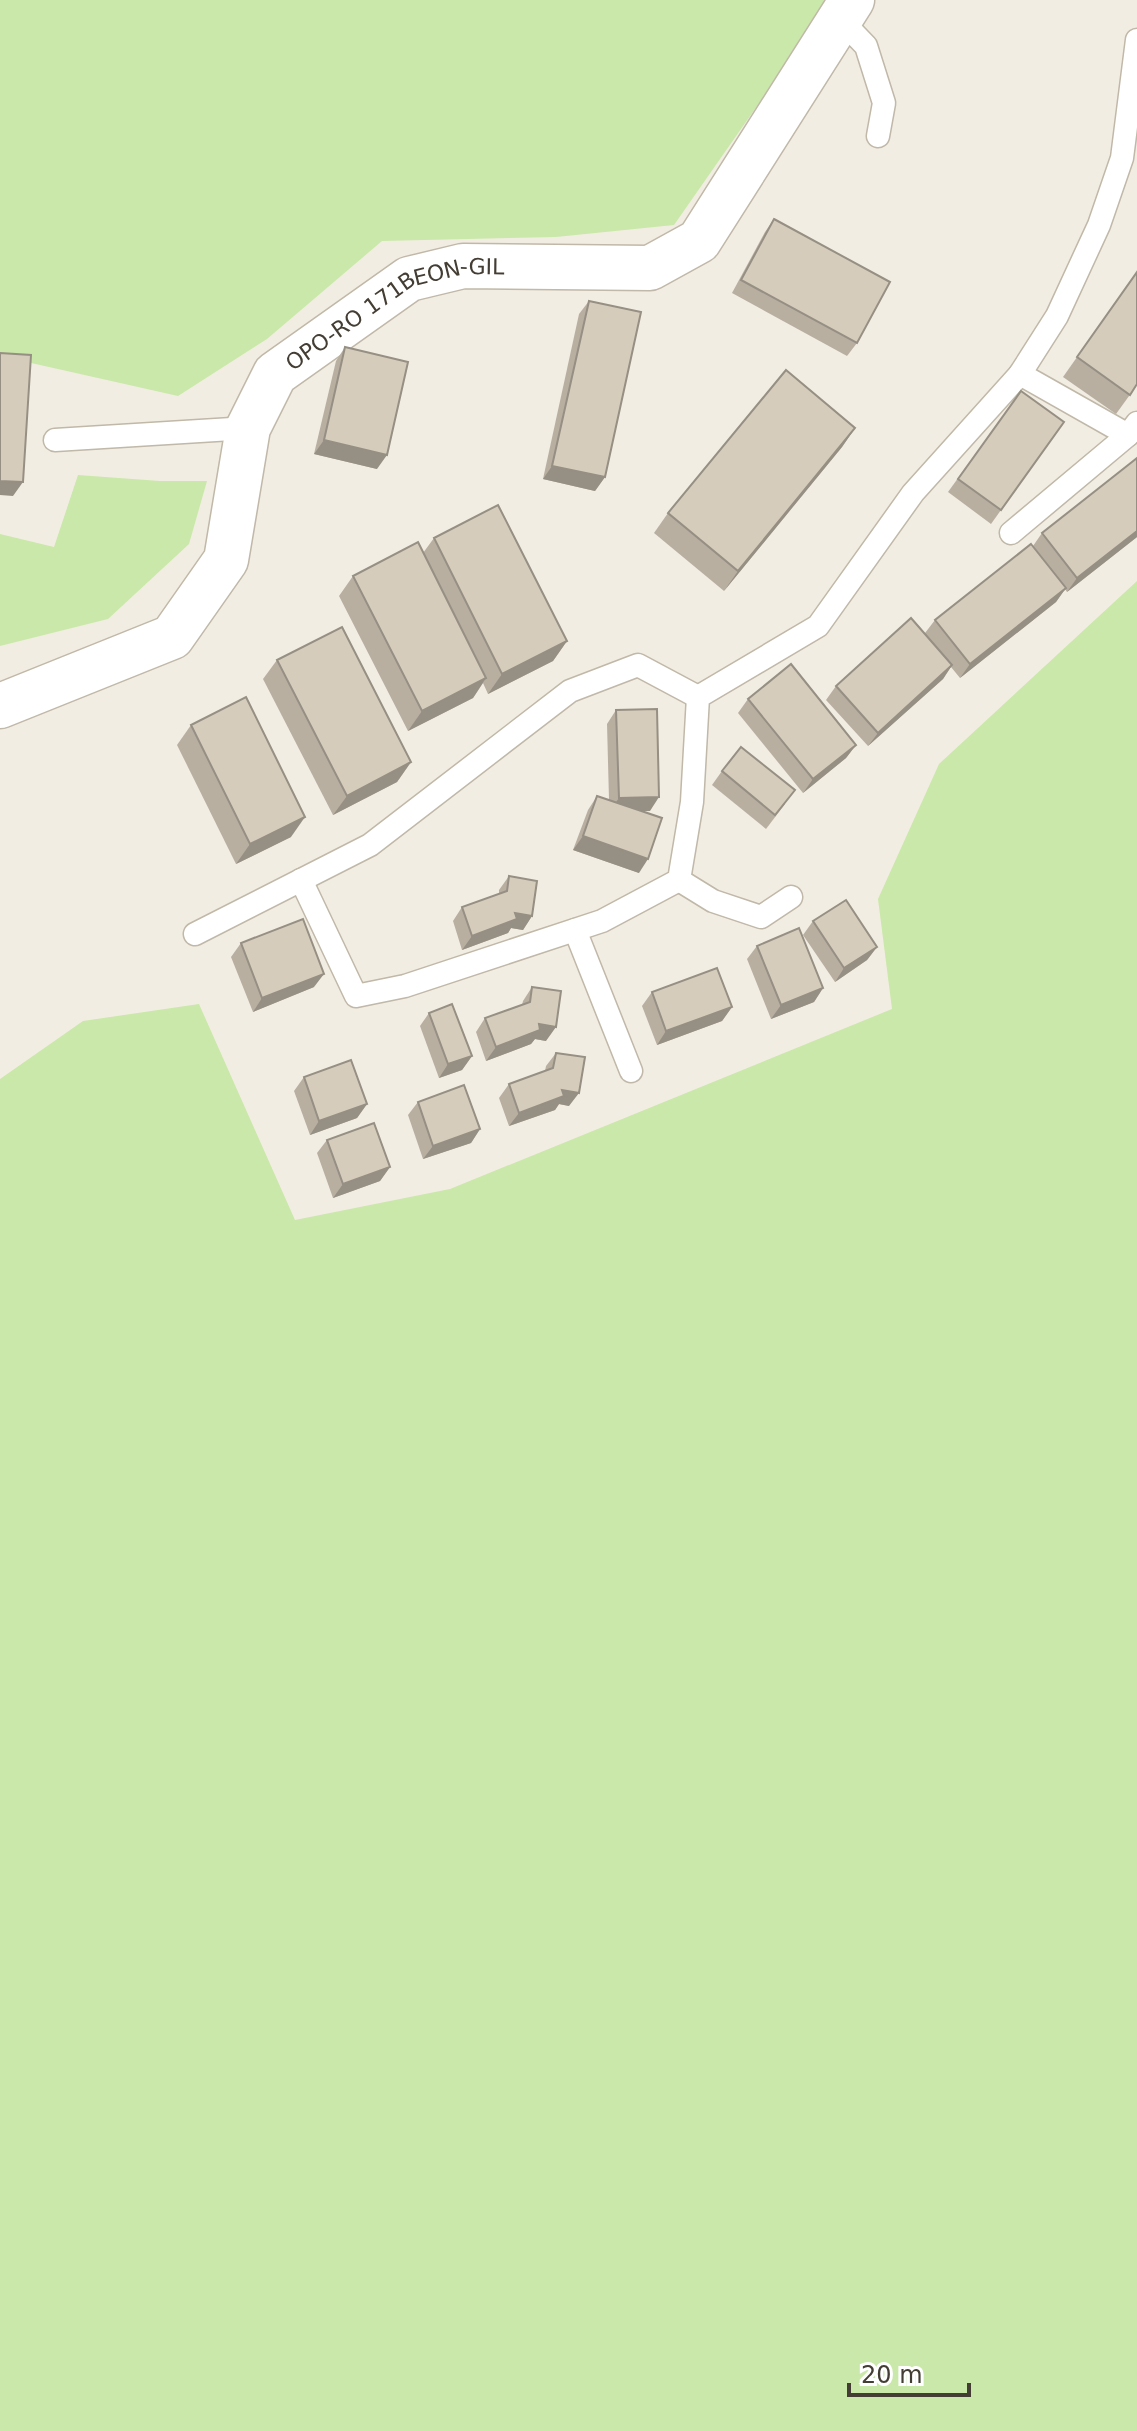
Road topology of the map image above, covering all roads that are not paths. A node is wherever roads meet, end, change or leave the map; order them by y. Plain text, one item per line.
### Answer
1 (846, 10) edge
2 (1137, 40) edge
3 (1135, 71) edge
4 (878, 136) dead end
5 (1020, 374) junction
6 (248, 428) junction
7 (1132, 429) edge
8 (55, 440) dead end
9 (1011, 533) dead end
10 (698, 697) junction
11 (0, 706) edge
12 (301, 880) junction
13 (679, 880) junction
14 (791, 897) dead end
15 (575, 930) junction
16 (195, 934) dead end
17 (631, 1071) dead end

1 - 4 lane
1 - 6 street, OPO-RO 171BEON-GIL
2 - 3 lane
3 - 5 lane
5 - 7 lane
5 - 10 lane
6 - 8 lane
6 - 11 street, OPO-RO 171BEON-GIL
7 - 9 lane
10 - 12 lane
10 - 13 lane
12 - 15 lane
12 - 16 lane
13 - 14 lane
13 - 15 lane
15 - 17 lane

